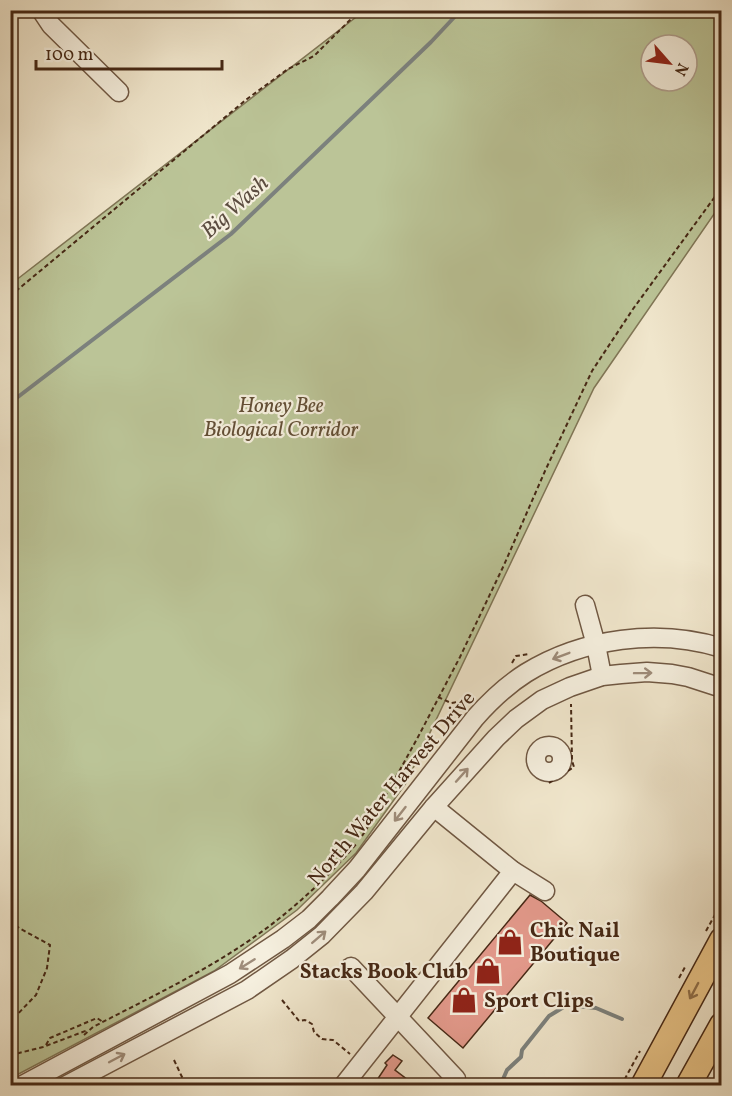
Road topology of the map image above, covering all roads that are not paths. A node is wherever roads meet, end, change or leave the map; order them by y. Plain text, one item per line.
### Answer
1 (41, 10) edge
2 (119, 92) dead end
3 (585, 605) dead end
4 (596, 645) junction
5 (722, 648) edge
6 (602, 676) junction
7 (722, 688) edge
8 (434, 807) junction
9 (513, 871) junction
10 (545, 891) dead end
11 (722, 940) edge
12 (351, 967) dead end
13 (398, 1017) junction
14 (722, 1025) edge
15 (456, 1079) dead end
16 (76, 1083) edge
17 (21, 1086) edge
18 (343, 1086) edge
19 (643, 1086) edge
20 (688, 1086) edge

1 - 2 street
3 - 4 street
4 - 5 street, North Water Harvest Drive
4 - 6 street
4 -> 17 street, North Water Harvest Drive
6 -> 7 street
8 -> 6 street
8 - 9 street
16 -> 8 street
9 - 10 street
9 - 13 street
11 -> 19 main road
12 - 13 street
13 - 15 street
13 - 18 street
14 - 20 main road

